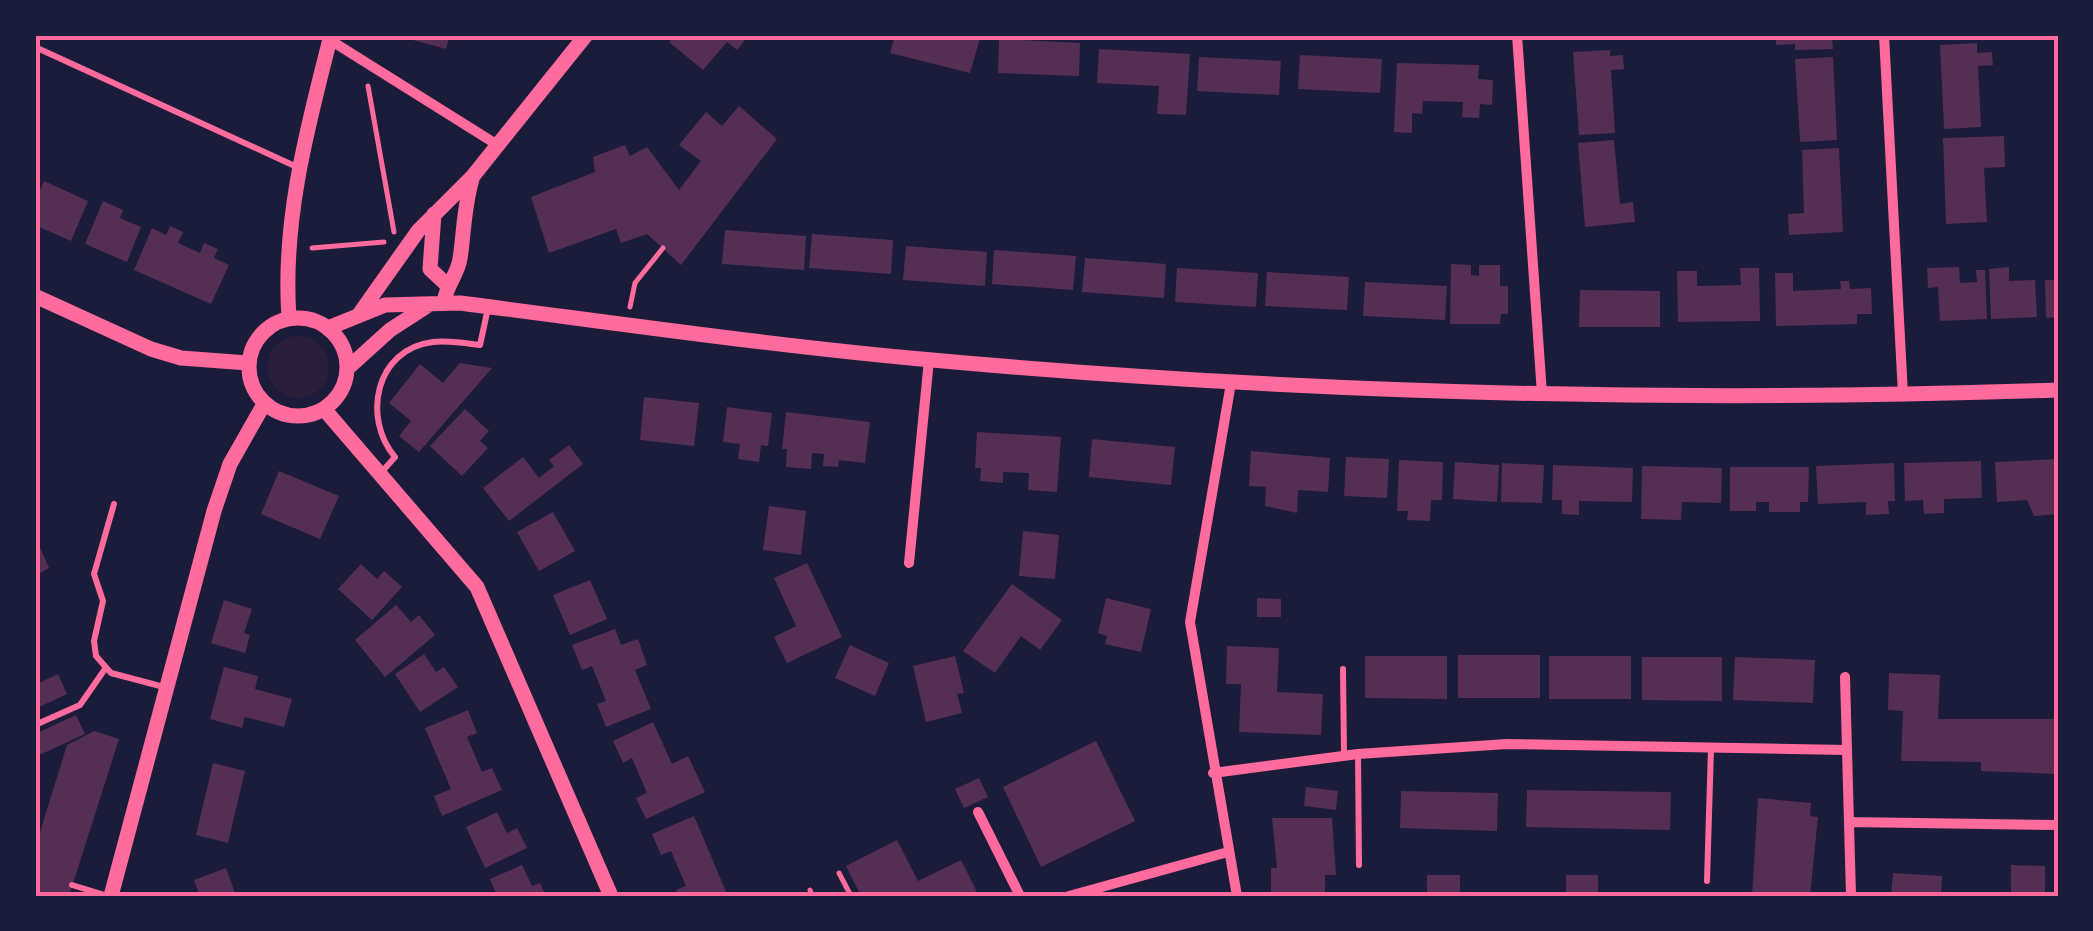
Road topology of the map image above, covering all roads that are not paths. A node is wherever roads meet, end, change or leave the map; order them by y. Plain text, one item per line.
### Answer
1 (586, 35) edge
2 (1517, 35) edge
3 (1884, 35) edge
4 (330, 38) edge
5 (35, 46) edge
6 (496, 144) junction
7 (299, 168) junction
8 (474, 176) junction
9 (434, 214) junction
10 (446, 284) junction
11 (35, 296) edge
12 (437, 304) junction
13 (488, 307) junction
14 (360, 313) junction
15 (288, 318) junction
16 (328, 328) junction
17 (929, 360) junction
18 (248, 362) junction
19 (348, 368) junction
20 (1231, 383) junction
21 (2058, 390) edge
22 (1542, 394) junction
23 (1903, 395) junction
24 (264, 404) junction
25 (324, 409) junction
26 (378, 476) junction
27 (114, 504) dead end
28 (909, 563) dead end
29 (105, 669) junction
30 (1343, 669) dead end
31 (1845, 677) dead end
32 (166, 688) junction
33 (35, 725) edge
34 (1711, 748) junction
35 (1846, 750) junction
36 (1358, 754) junction
37 (1344, 755) junction
38 (1213, 773) junction
39 (978, 812) dead end
40 (1849, 822) junction
41 (2058, 825) edge
42 (1228, 852) junction
43 (1359, 865) dead end
44 (1707, 881) dead end
45 (72, 885) dead end
46 (110, 896) edge
47 (611, 896) edge
48 (1020, 896) edge
49 (1068, 896) edge
50 (1238, 896) edge
51 (1851, 896) edge

1 - 6 street
2 - 22 street
3 - 23 street
4 - 6 street
4 - 7 street
5 - 7 lane
6 - 8 street
7 - 15 street
8 - 9 street
8 - 10 street
9 - 10 street
9 - 14 street
10 - 12 street
11 - 18 street
12 - 13 street
12 - 14 street
12 - 19 street
13 - 17 street
13 - 26 lane
14 - 16 street
15 - 16 street
15 - 18 street
16 - 19 street
17 - 20 street
17 - 28 street
18 - 24 street
19 - 25 street
20 - 22 street
20 - 38 street
21 - 23 street
22 - 23 street
24 - 25 street
24 - 32 street
25 - 26 street
26 - 47 street
27 - 29 lane
29 - 32 lane
29 - 33 lane
30 - 37 lane
31 - 35 street
32 - 46 street
34 - 35 street
34 - 36 street
34 - 44 lane
35 - 40 street
36 - 37 street
36 - 43 lane
37 - 38 street
38 - 42 street
39 - 48 street
40 - 41 street
40 - 51 street
42 - 49 street
42 - 50 street
45 - 46 lane

